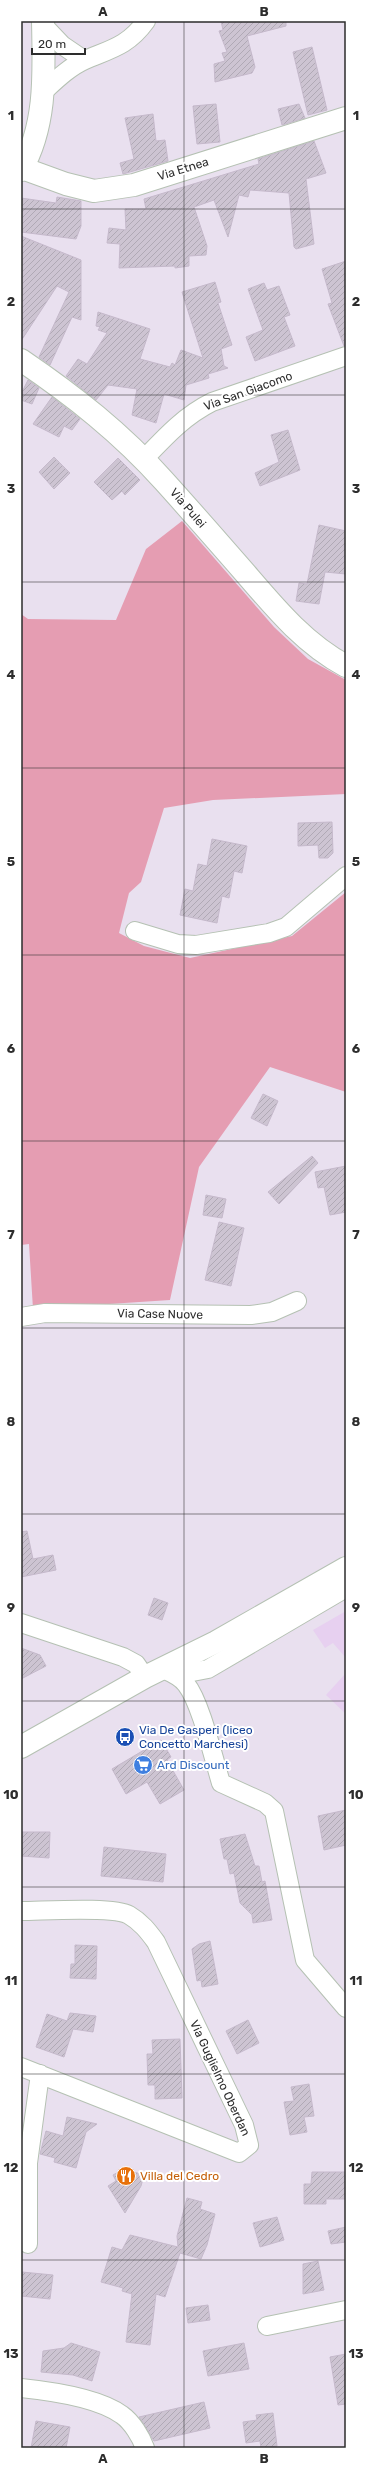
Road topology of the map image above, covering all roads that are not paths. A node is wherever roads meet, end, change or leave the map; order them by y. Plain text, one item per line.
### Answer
1 (146, 21) edge
2 (43, 23) edge
3 (84, 60) junction
4 (43, 92) junction
5 (346, 118) edge
6 (22, 169) edge
7 (346, 356) edge
8 (21, 360) edge
9 (144, 459) junction
10 (346, 666) edge
11 (346, 876) edge
12 (135, 930) dead end
13 (297, 1301) dead end
14 (21, 1317) edge
15 (345, 1572) edge
16 (21, 1623) edge
17 (123, 1657) junction
18 (208, 1668) junction
19 (164, 1670) junction
20 (197, 1707) junction
21 (21, 1747) edge
22 (21, 1911) edge
23 (346, 2008) edge
24 (21, 2067) edge
25 (40, 2074) junction
26 (28, 2244) dead end
27 (346, 2310) edge
28 (267, 2326) dead end
29 (21, 2388) edge
30 (145, 2448) edge

1 - 3 street
2 - 3 street
2 - 4 main road
3 - 4 street
4 - 6 main road
5 - 6 main road, Via Etnea
7 - 9 street, Via San Giacomo
8 - 9 main road, Via Pulei
9 - 10 main road, Via Pulei
11 - 12 street
13 - 14 street, Via Case Nuove
15 - 18 street
15 - 19 main road
16 - 17 street
17 - 19 street
17 - 19 street
18 - 19 street
18 - 20 street
19 - 20 street
19 - 21 main road
20 - 23 street
22 - 25 street, Via Guglielmo Oberdan
24 - 25 street, Via Guglielmo Oberdan
25 - 26 street
27 - 28 street
29 - 30 street

